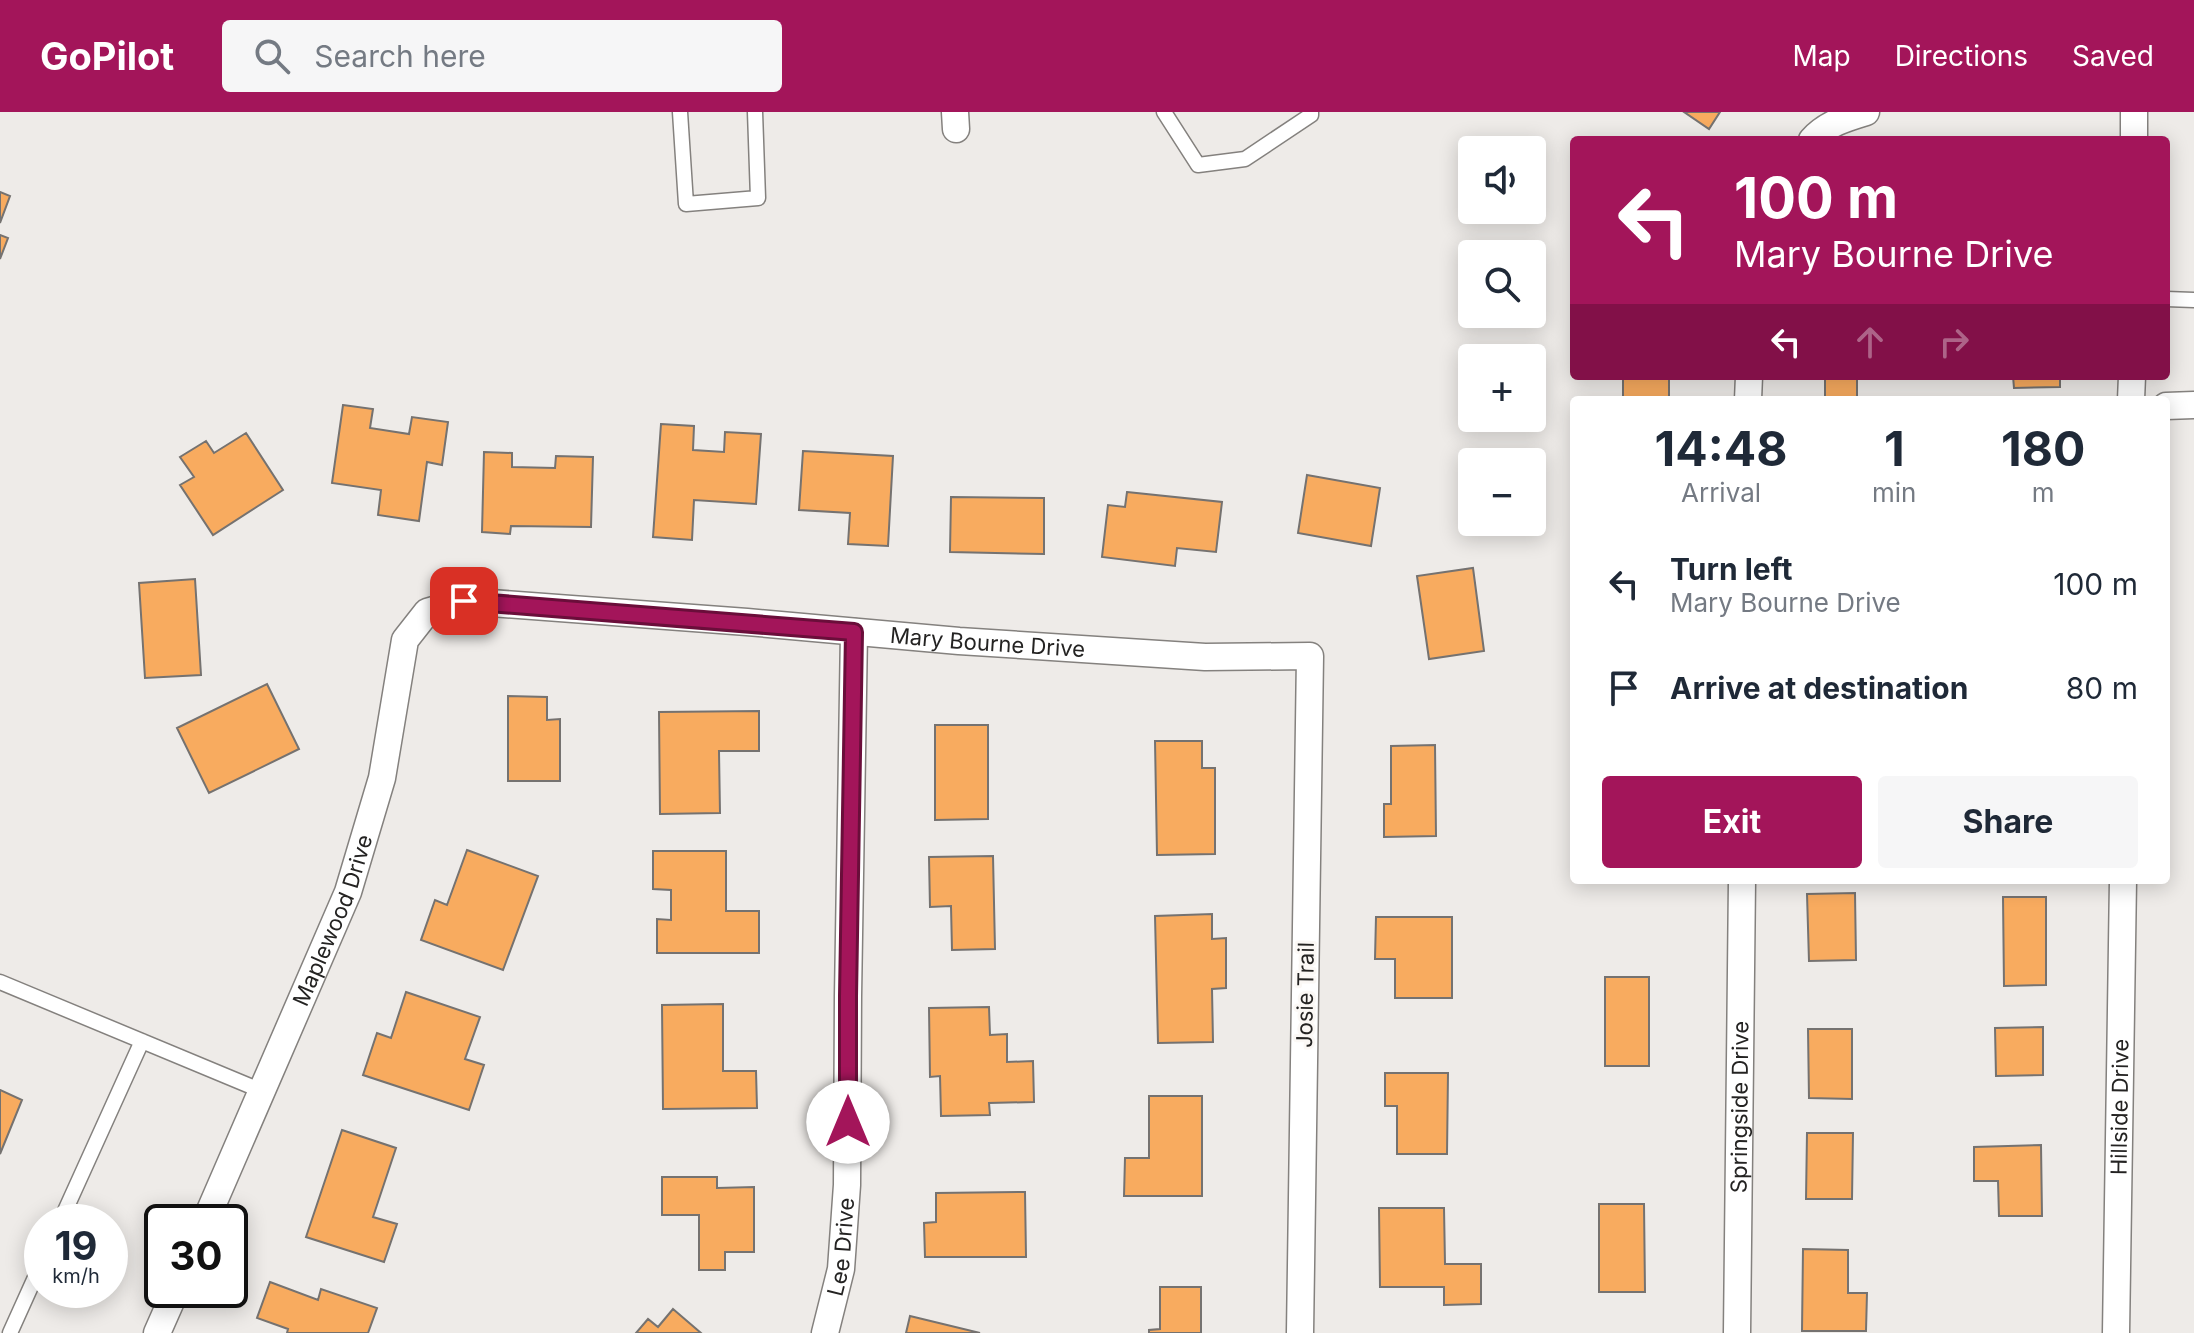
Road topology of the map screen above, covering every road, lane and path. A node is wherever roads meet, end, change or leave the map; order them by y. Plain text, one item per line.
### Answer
1 (680, 112) edge
2 (755, 112) edge
3 (1164, 112) edge
4 (1311, 112) edge
5 (1866, 112) edge
6 (2134, 112) edge
7 (1815, 136) edge
8 (2134, 136) edge
9 (2170, 299) edge
10 (2194, 300) edge
11 (2194, 405) edge
12 (2170, 406) edge
13 (427, 612) joint
14 (854, 632) junction
15 (1310, 656) joint
16 (1742, 884) edge
17 (2123, 884) edge
18 (0, 982) edge
19 (142, 1041) junction
20 (262, 1091) junction
21 (68, 1204) edge
22 (213, 1204) edge
23 (24, 1302) edge
24 (168, 1308) edge
25 (10, 1333) edge
26 (157, 1333) edge
27 (825, 1333) edge
28 (1300, 1333) edge
29 (1737, 1333) edge
30 (2116, 1333) edge

1 - 2 lane
3 - 4 lane
5 - 7 street
6 - 8 street
9 - 10 lane
11 - 12 street
13 - 14 street, Mary Bourne Drive
13 - 20 street, Maplewood Drive
14 - 15 street, Mary Bourne Drive
14 - 27 street, Lee Drive
15 - 28 street, Josie Trail
16 - 29 street, Springside Drive
17 - 30 street, Hillside Drive
18 - 19 lane
19 - 20 lane
19 - 21 lane
20 - 22 street, Maplewood Drive
23 - 25 lane
24 - 26 street

